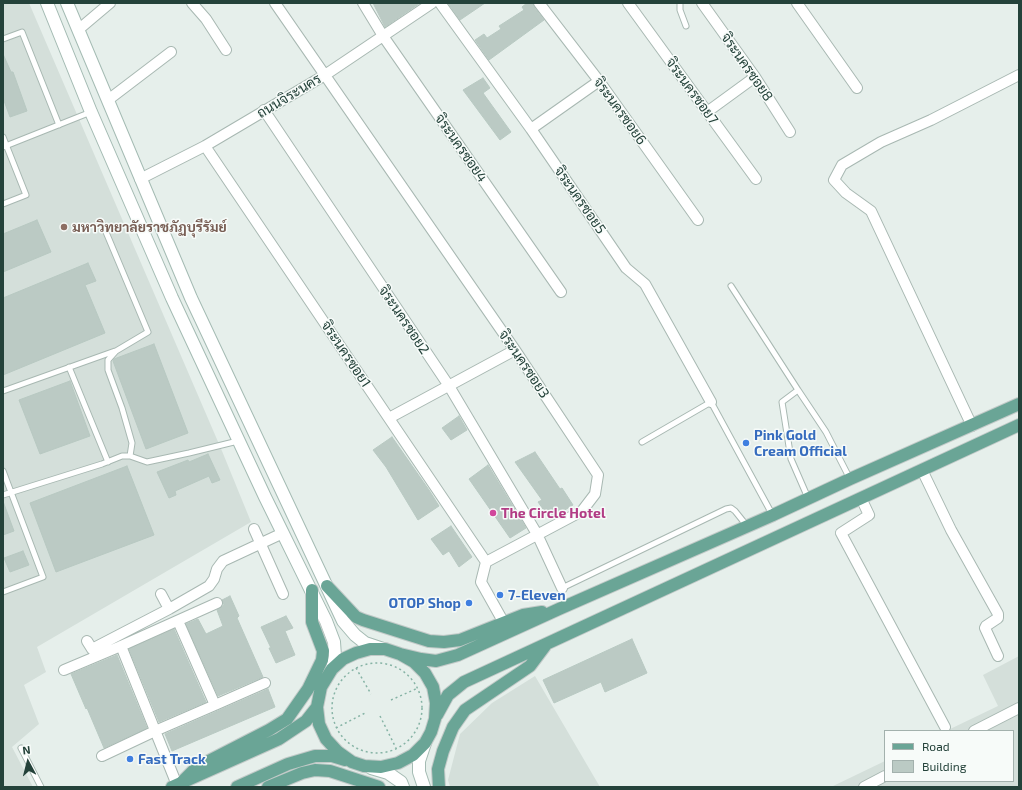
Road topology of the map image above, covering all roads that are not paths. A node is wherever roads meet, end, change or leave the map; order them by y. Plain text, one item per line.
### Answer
1 (47, 3) edge
2 (67, 3) edge
3 (110, 3) edge
4 (192, 3) edge
5 (275, 3) edge
6 (363, 3) edge
7 (432, 3) edge
8 (440, 3) edge
9 (539, 3) edge
10 (628, 3) edge
11 (680, 3) edge
12 (702, 3) edge
13 (797, 3) edge
14 (686, 26) dead end
15 (78, 30) junction
16 (383, 36) junction
17 (3, 40) edge
18 (226, 50) dead end
19 (172, 52) dead end
20 (324, 75) junction
21 (1019, 75) edge
22 (755, 76) junction
23 (599, 81) junction
24 (856, 88) dead end
25 (108, 100) junction
26 (264, 110) junction
27 (91, 112) junction
28 (707, 112) junction
29 (59, 125) junction
30 (531, 129) junction
31 (790, 132) dead end
32 (3, 137) edge
33 (5, 146) edge
34 (205, 146) junction
35 (140, 179) junction
36 (756, 179) dead end
37 (3, 204) edge
38 (698, 220) dead end
39 (103, 225) dead end
40 (731, 286) dead end
41 (561, 292) dead end
42 (116, 350) junction
43 (515, 350) junction
44 (69, 367) junction
45 (449, 386) junction
46 (3, 390) edge
47 (798, 390) junction
48 (711, 402) junction
49 (1019, 404) edge
50 (389, 418) junction
51 (1019, 425) edge
52 (972, 426) junction
53 (239, 441) junction
54 (642, 442) dead end
55 (130, 456) junction
56 (108, 462) junction
57 (922, 470) junction
58 (3, 471) edge
59 (850, 479) junction
60 (11, 492) junction
61 (3, 496) edge
62 (809, 498) junction
63 (861, 498) junction
64 (773, 515) junction
65 (748, 526) junction
66 (254, 529) dead end
67 (283, 533) junction
68 (537, 534) junction
69 (261, 544) junction
70 (486, 562) junction
71 (327, 586) junction
72 (562, 588) joint
73 (312, 590) junction
74 (3, 592) edge
75 (161, 594) dead end
76 (283, 594) dead end
77 (218, 603) dead end
78 (169, 609) junction
79 (559, 609) junction
80 (178, 621) junction
81 (504, 623) junction
82 (87, 641) dead end
83 (547, 643) junction
84 (121, 646) junction
85 (385, 649) junction
86 (400, 654) junction
87 (998, 656) dead end
88 (332, 669) junction
89 (64, 670) dead end
90 (265, 683) dead end
91 (215, 705) junction
92 (317, 706) junction
93 (1019, 708) edge
94 (435, 719) junction
95 (944, 727) dead end
96 (976, 730) edge
97 (155, 731) junction
98 (425, 743) junction
99 (21, 748) dead end
100 (102, 756) dead end
101 (352, 762) junction
102 (364, 766) junction
103 (884, 777) edge
104 (177, 785) edge
105 (41, 787) edge
106 (237, 787) edge
107 (268, 787) edge
108 (379, 787) edge
109 (403, 787) edge
110 (424, 787) edge
111 (439, 787) edge
112 (864, 787) edge

1 - 27 main road
2 - 15 main road
3 - 15 street
4 - 18 street
5 - 20 street, จิระนครซอย3
6 - 16 street, จิระนครซอย4
7 - 16 street, ถนนจิระนคร
8 - 30 street, จิระนครซอย5
9 - 23 street, จิระนครซอย6
10 - 28 street, จิระนครซอย7
11 - 14 lane
12 - 22 street, จิระนครซอย8
13 - 24 street
15 - 25 main road
16 - 20 street, ถนนจิระนคร
16 - 41 street, จิระนครซอย4
17 - 29 lane
19 - 25 street
20 - 26 street, ถนนจิระนคร
20 - 43 street, จิระนครซอย3
21 - 52 street
22 - 28 street
22 - 31 street, จิระนครซอย8
23 - 30 street
23 - 38 street, จิระนครซอย6
25 - 35 main road
26 - 34 street, ถนนจิระนคร
26 - 45 street, จิระนครซอย2
27 - 29 lane
27 - 53 main road
28 - 36 street, จิระนครซอย7
29 - 33 lane
30 - 48 street, จิระนครซอย5
32 - 33 lane
33 - 37 lane
34 - 35 street, ถนนจิระนคร
34 - 50 street, จิระนครซอย1
35 - 71 main road
39 - 42 lane
40 - 47 lane
42 - 44 lane
42 - 55 lane
43 - 45 street
43 - 68 street, จิระนครซอย3
44 - 46 lane
44 - 56 lane
45 - 50 street
45 - 68 street, จิระนครซอย2
47 - 59 lane
47 - 62 lane
48 - 54 lane
48 - 64 lane
49 - 52 main road
50 - 70 street, จิระนครซอย1
51 - 57 main road
52 - 59 main road
53 - 55 lane
53 - 67 main road
55 - 56 lane
56 - 60 lane
57 - 63 main road
57 - 87 street
58 - 60 lane
59 - 62 main road
60 - 61 lane
60 - 74 lane
62 - 64 main road
63 - 83 main road
63 - 95 street
64 - 65 main road
65 - 72 lane
65 - 79 main road
66 - 69 street
67 - 69 street
67 - 73 main road
68 - 70 street, จิระนครซอย3
68 - 72 street, จิระนครซอย2
69 - 76 street
69 - 78 street
70 - 81 street
71 - 81 main road
71 - 85 main road
73 - 88 main road
73 - 104 main road
75 - 78 street
77 - 80 street
78 - 82 street
79 - 81 main road
79 - 86 main road
80 - 84 street
80 - 91 street
83 - 94 main road
83 - 111 main road
84 - 89 street
84 - 97 street
85 - 86 main road
85 - 88 main road
86 - 94 main road
88 - 92 main road
90 - 91 street
91 - 97 street
92 - 101 main road
92 - 104 main road
93 - 96 street
94 - 98 main road
97 - 100 street
97 - 104 street
98 - 102 main road
98 - 110 main road
99 - 105 lane
101 - 102 main road
101 - 106 main road
102 - 109 main road
103 - 112 street
107 - 108 main road

